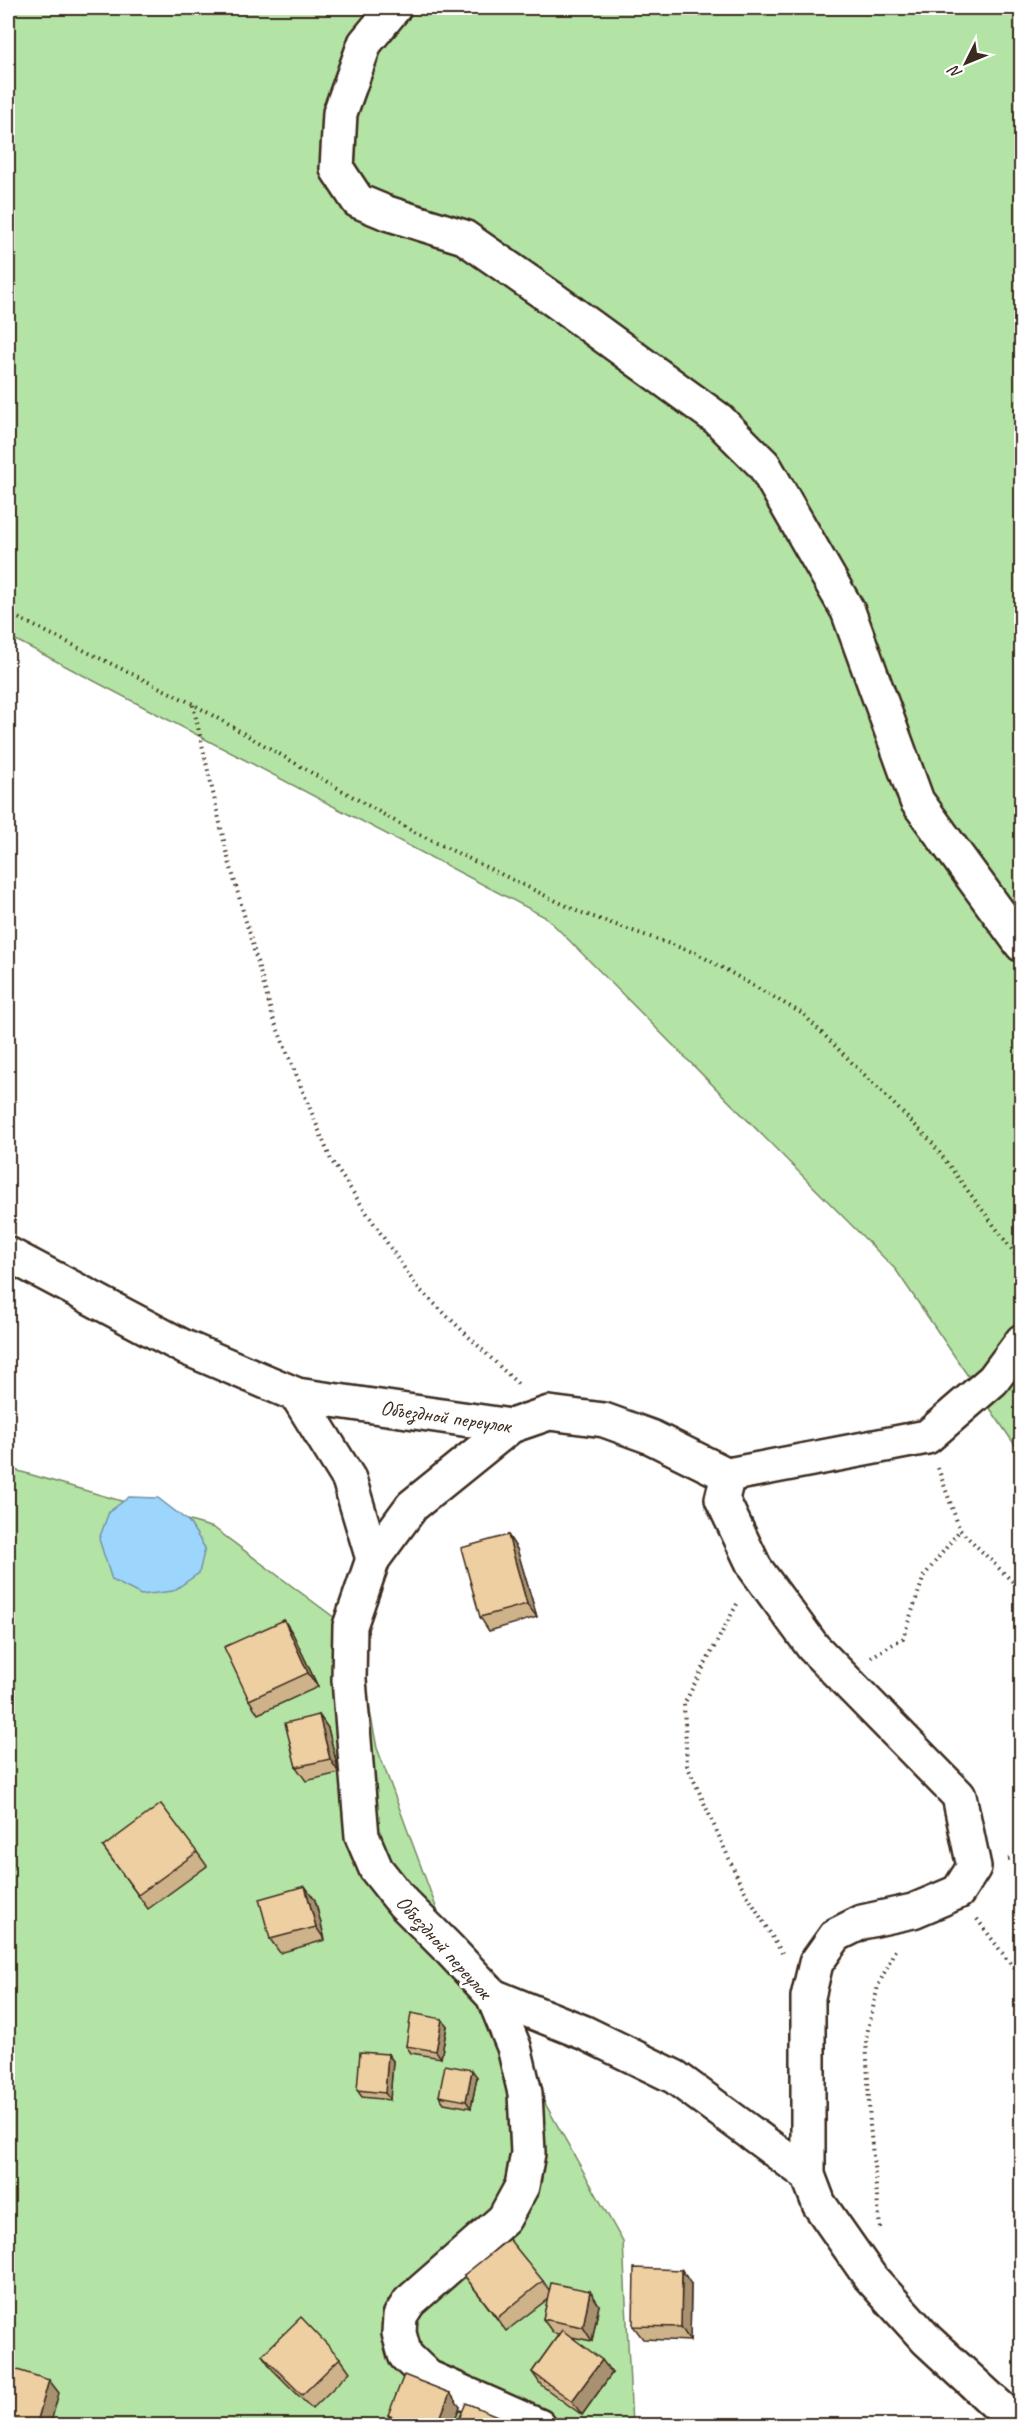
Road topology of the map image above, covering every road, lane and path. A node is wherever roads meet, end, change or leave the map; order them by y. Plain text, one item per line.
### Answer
1 (394, 8) edge
2 (8, 613) edge
3 (193, 704) junction
4 (1022, 945) edge
5 (8, 1254) edge
6 (1022, 1263) edge
7 (1022, 1341) edge
8 (297, 1395) junction
9 (549, 1413) junction
10 (511, 1426) junction
11 (927, 1437) junction
12 (728, 1475) junction
13 (960, 1530) junction
14 (373, 1559) junction
15 (755, 1568) junction
16 (1022, 1591) edge
17 (856, 1690) junction
18 (958, 1892) junction
19 (913, 1911) junction
20 (1022, 1975) edge
21 (493, 1996) junction
22 (808, 1997) junction
23 (808, 2175) junction
24 (881, 2235) dead end
25 (539, 2426) edge
26 (1020, 2426) edge

1 - 4 street
2 - 3 path
3 - 6 path
3 - 9 path
5 - 8 street, Объездной переулок
7 - 11 street
8 - 10 street, Объездной переулок
8 - 14 street
9 - 10 street
9 - 12 street
10 - 14 street, Объездной переулок
11 - 12 street
11 - 13 path
12 - 15 street
13 - 16 path
13 - 17 path
14 - 21 street, Объездной переулок
15 - 17 street
15 - 22 path
17 - 18 street
18 - 19 street
18 - 20 path
19 - 22 street
19 - 24 path
21 - 23 street
21 - 25 street, Объездной переулок
22 - 23 street
23 - 26 street

